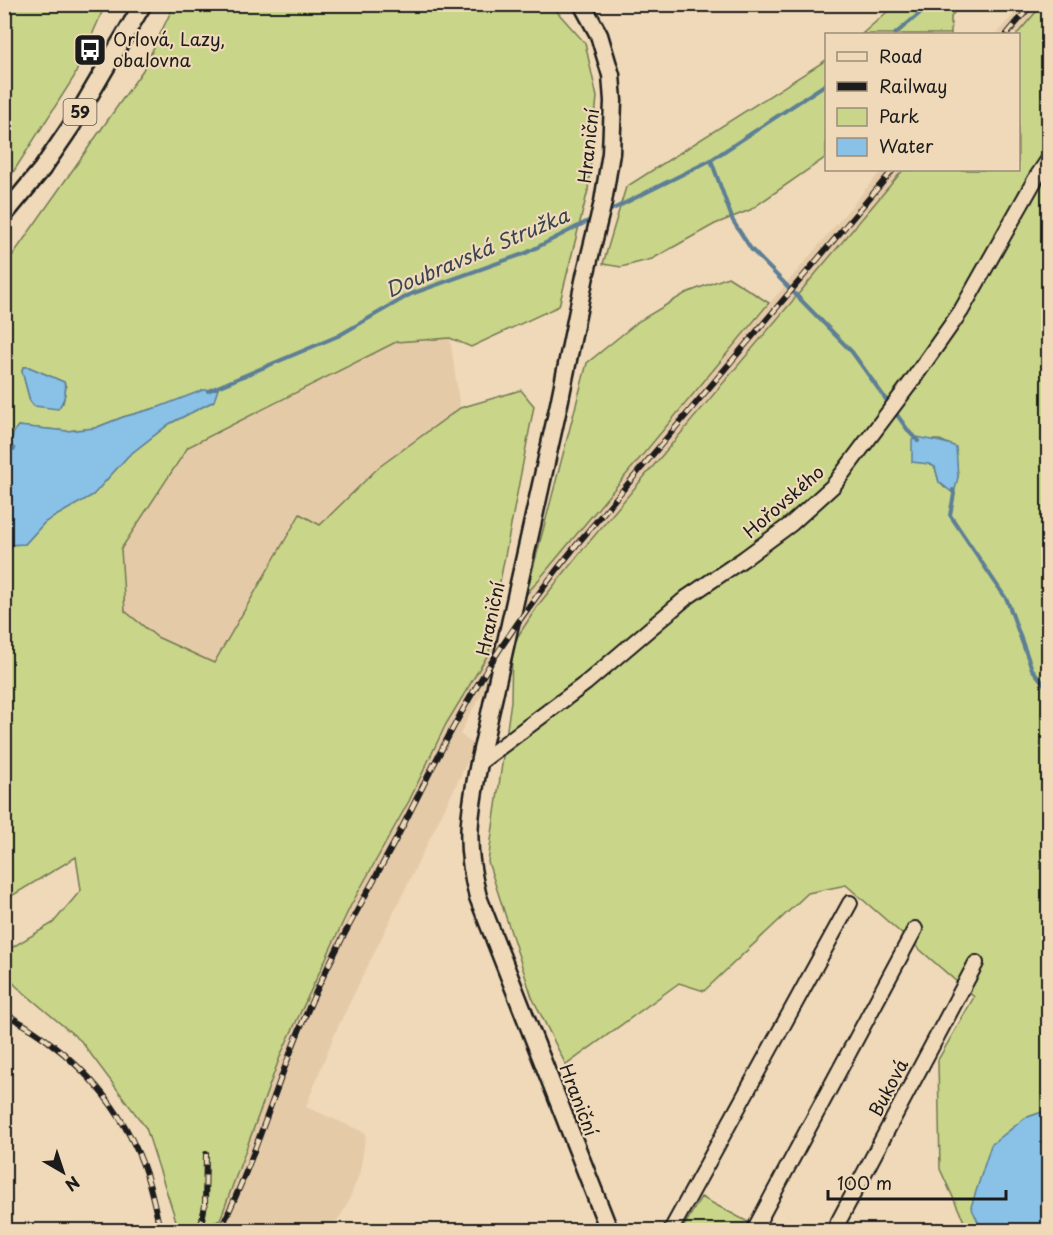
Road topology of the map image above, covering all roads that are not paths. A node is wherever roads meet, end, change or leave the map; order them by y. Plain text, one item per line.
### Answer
1 (143, 4) edge
2 (582, 4) edge
3 (1048, 160) edge
4 (4, 215) edge
5 (479, 763) junction
6 (850, 903) dead end
7 (915, 929) dead end
8 (976, 963) dead end
9 (609, 1230) edge
10 (671, 1230) edge
11 (754, 1230) edge
12 (834, 1230) edge

1 - 4 main road, 59
2 - 5 main road, Hraniční
3 - 5 street, Hořovského
5 - 9 main road, Hraniční
6 - 10 street
7 - 11 street
8 - 12 street, Buková

